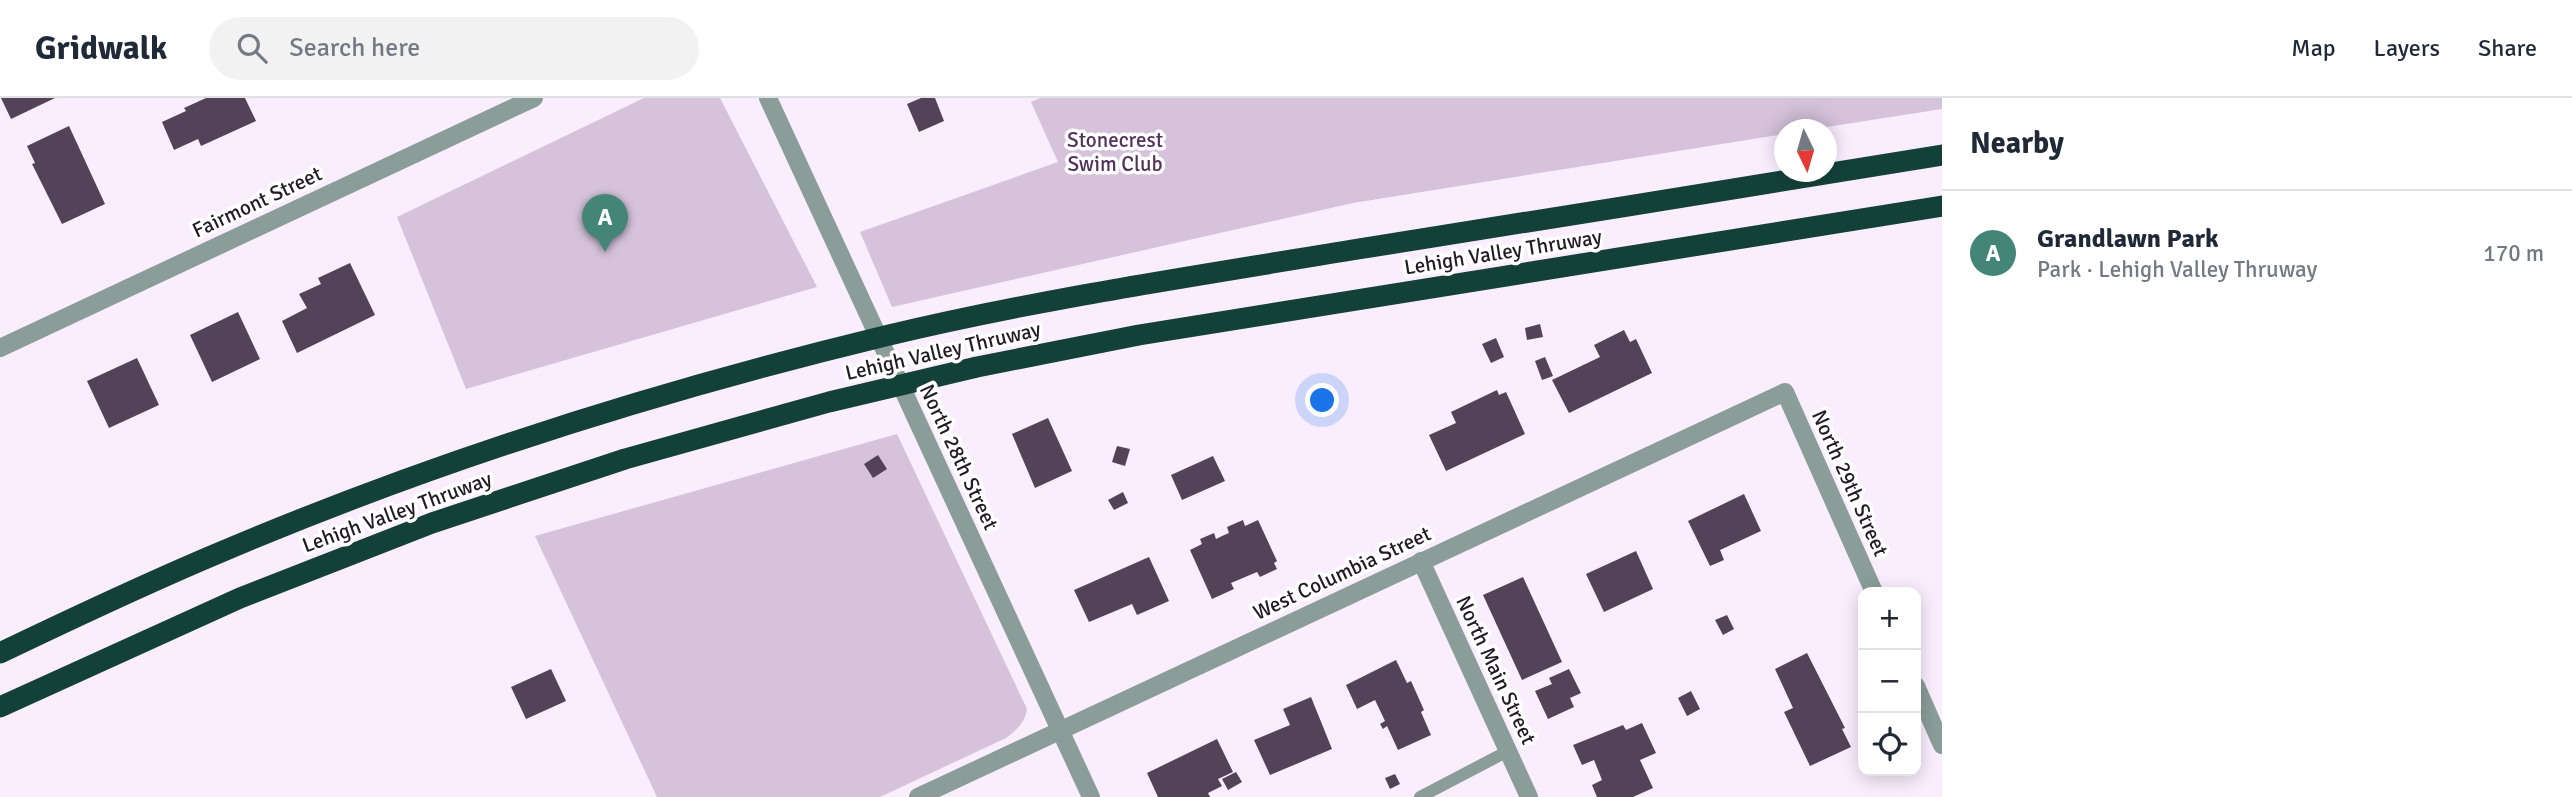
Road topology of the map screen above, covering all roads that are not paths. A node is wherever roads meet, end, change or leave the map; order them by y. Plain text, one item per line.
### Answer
1 (534, 98) edge
2 (768, 98) edge
3 (1942, 142) edge
4 (1942, 155) edge
5 (1880, 165) junction
6 (1942, 206) edge
7 (1, 344) edge
8 (1785, 392) joint
9 (1421, 561) junction
10 (1872, 587) edge
11 (0, 653) edge
12 (1921, 697) edge
13 (0, 707) edge
14 (1061, 730) junction
15 (1942, 745) edge
16 (1508, 751) junction
17 (918, 797) edge
18 (1091, 797) edge
19 (1419, 797) edge
20 (1529, 797) edge

1 - 7 street, Fairmont Street
2 - 14 street, North 28th Street
3 - 5 highway
4 - 5 highway, Lehigh Valley Thruway
5 - 11 highway, Lehigh Valley Thruway
6 - 13 highway, Lehigh Valley Thruway
8 - 9 street, West Columbia Street
8 - 10 street, North 29th Street
9 - 14 street, West Columbia Street
9 - 16 street, North Main Street
12 - 15 street
14 - 17 street, West Columbia Street
14 - 18 street, North 28th Street
16 - 19 lane
16 - 20 street, North Main Street

